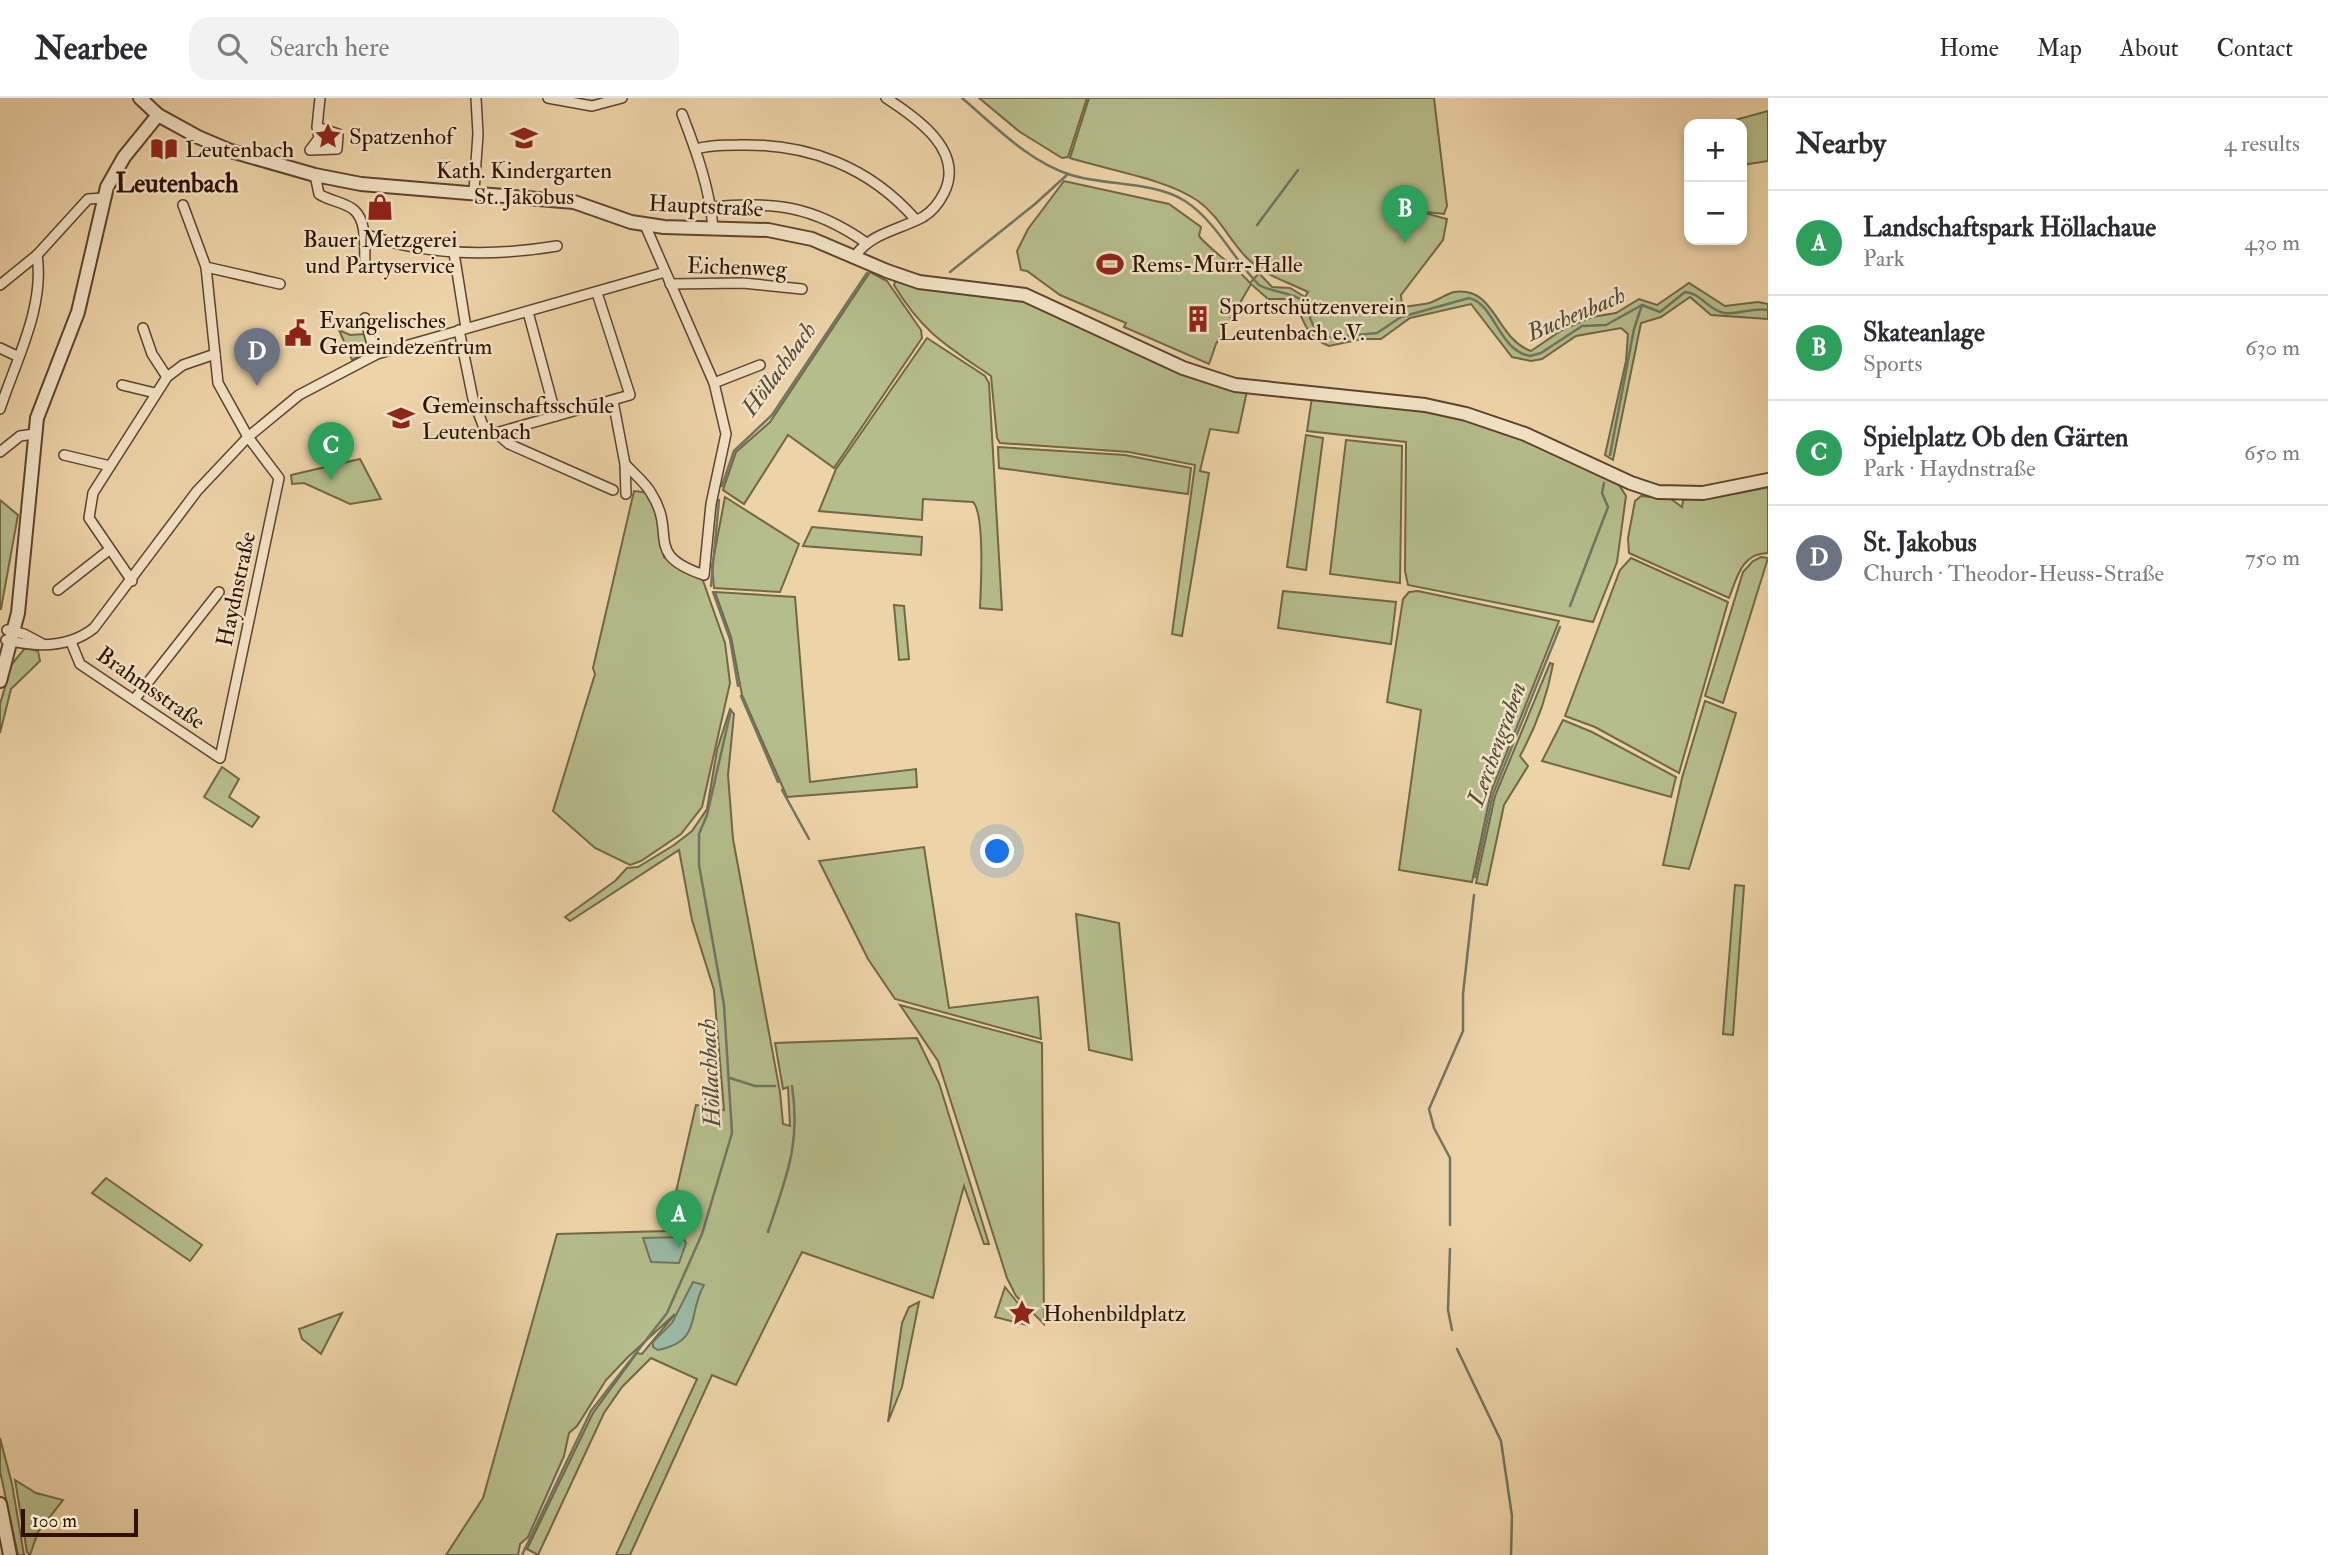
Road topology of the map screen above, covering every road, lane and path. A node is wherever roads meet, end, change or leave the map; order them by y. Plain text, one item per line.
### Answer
1 (139, 98) edge
2 (320, 98) edge
3 (476, 98) edge
4 (548, 98) edge
5 (622, 98) edge
6 (886, 98) edge
7 (154, 113) junction
8 (682, 114) dead end
9 (317, 127) dead end
10 (696, 149) junction
11 (315, 175) junction
12 (474, 191) junction
13 (103, 198) junction
14 (183, 205) dead end
15 (711, 207) junction
16 (916, 220) junction
17 (645, 225) junction
18 (713, 228) junction
19 (364, 234) junction
20 (865, 242) junction
21 (557, 246) dead end
22 (454, 253) junction
23 (37, 255) junction
24 (855, 256) junction
25 (365, 265) dead end
26 (206, 267) junction
27 (665, 272) junction
28 (280, 284) dead end
29 (670, 284) junction
30 (0, 285) edge
31 (802, 289) dead end
32 (597, 293) junction
33 (528, 312) junction
34 (365, 318) dead end
35 (143, 328) dead end
36 (463, 329) junction
37 (0, 348) edge
38 (215, 354) junction
39 (375, 355) junction
40 (17, 356) junction
41 (760, 365) dead end
42 (167, 377) junction
43 (714, 383) junction
44 (122, 385) dead end
45 (155, 393) junction
46 (613, 401) junction
47 (0, 409) edge
48 (556, 416) junction
49 (491, 432) junction
50 (34, 434) junction
51 (248, 437) junction
52 (0, 452) edge
53 (64, 455) dead end
54 (625, 464) junction
55 (110, 466) junction
56 (1768, 480) edge
57 (612, 491) dead end
58 (626, 494) dead end
59 (109, 550) junction
60 (132, 581) junction
61 (58, 590) dead end
62 (219, 592) dead end
63 (9, 636) junction
64 (72, 642) junction
65 (0, 665) edge
66 (0, 681) edge
67 (134, 700) junction
68 (220, 758) joint
69 (0, 1504) edge
70 (10, 1555) edge

1 - 7 street
2 - 9 street
3 - 12 street
4 - 5 street
6 - 16 street
7 - 11 street, Hauptstraße
7 - 13 street
8 - 10 street
10 - 15 street
10 - 16 street
11 - 12 street, Hauptstraße
11 - 19 street
12 - 17 street, Hauptstraße
13 - 23 street
13 - 50 street
14 - 26 street, Haydnstraße
15 - 18 street
15 - 20 street
16 - 20 street
17 - 18 street, Hauptstraße
17 - 27 street
18 - 24 street, Hauptstraße
19 - 22 street
19 - 25 street
20 - 24 street
21 - 22 street
22 - 36 street
23 - 30 street
23 - 40 street
24 - 56 street, Hauptstraße
26 - 28 street
26 - 38 street, Haydnstraße
27 - 29 street
27 - 32 street
29 - 31 street, Eichenweg
29 - 43 street
32 - 33 street
32 - 46 street
33 - 36 street
33 - 48 street
34 - 39 street
35 - 42 street
36 - 39 street
36 - 49 street
37 - 40 street
38 - 42 street
38 - 51 street, Haydnstraße
39 - 51 street
40 - 47 street
41 - 43 street
42 - 45 street
43 - 54 street
44 - 45 street
45 - 55 street
46 - 48 street
46 - 54 street
48 - 49 street
49 - 57 street
50 - 52 street
50 - 63 street
51 - 60 street
51 - 68 street, Haydnstraße
53 - 55 street
54 - 58 street
55 - 59 street
59 - 60 street
59 - 61 street
60 - 64 street
62 - 67 street
63 - 64 street
63 - 65 street
63 - 66 street
64 - 67 street, Brahmsstraße
67 - 68 street, Brahmsstraße
69 - 70 street

